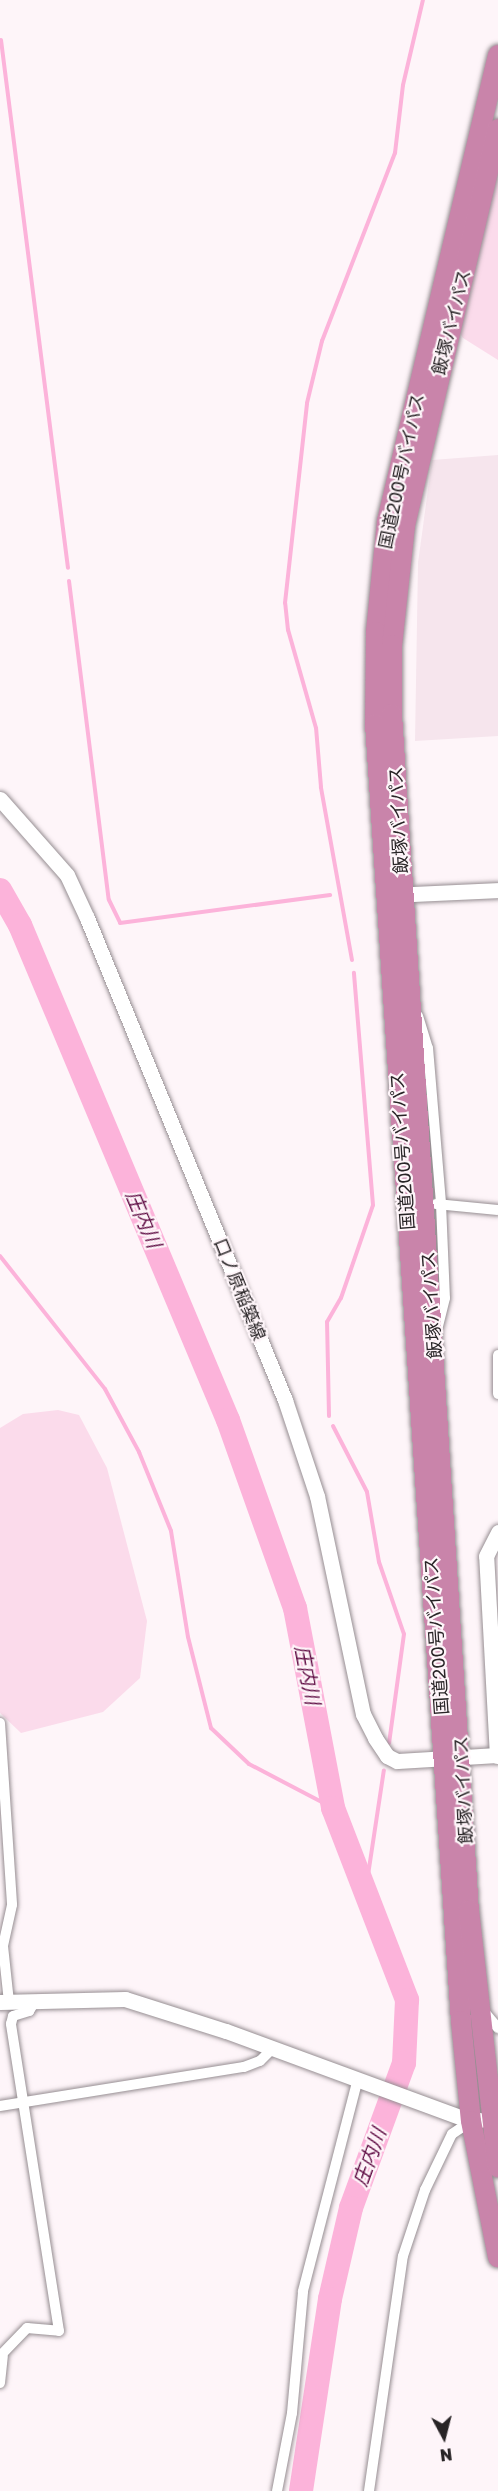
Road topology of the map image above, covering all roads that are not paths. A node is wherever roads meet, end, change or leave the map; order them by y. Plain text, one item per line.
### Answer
1 (498, 55) edge
2 (498, 129) edge
3 (0, 799) edge
4 (498, 890) edge
5 (394, 895) junction
6 (432, 1204) junction
7 (498, 1210) edge
8 (498, 1355) edge
9 (498, 1394) edge
10 (495, 1540) edge
11 (495, 1681) edge
12 (0, 1723) edge
13 (497, 1756) edge
14 (453, 1759) junction
15 (36, 2000) junction
16 (4, 2002) edge
17 (477, 2005) junction
18 (498, 2028) edge
19 (273, 2048) junction
20 (360, 2080) junction
21 (24, 2102) junction
22 (0, 2106) edge
23 (480, 2120) junction
24 (498, 2167) edge
25 (498, 2257) edge
26 (2, 2356) edge
27 (0, 2383) edge
28 (277, 2491) edge
29 (369, 2491) edge

1 - 5 highway, 国道200号バイパス
2 - 5 highway, 飯塚バイパス
3 - 14 main road, 口ノ原稲築線
4 - 5 main road
5 - 6 highway, 飯塚バイパス
5 - 14 highway, 国道200号バイパス
6 - 7 street
6 - 14 highway, 飯塚バイパス
8 - 9 street
10 - 11 main road
11 - 13 main road
12 - 16 street
13 - 14 main road
14 - 17 highway, 飯塚バイパス
14 - 23 highway, 国道200号バイパス
15 - 16 main road
15 - 19 main road
15 - 21 street
17 - 18 street
17 - 23 highway, 飯塚バイパス
19 - 20 main road
19 - 21 street
20 - 23 main road
20 - 28 street
21 - 22 street
21 - 26 street
23 - 24 highway, 飯塚バイパス
23 - 25 highway, 国道200号バイパス
23 - 29 street
26 - 27 street

